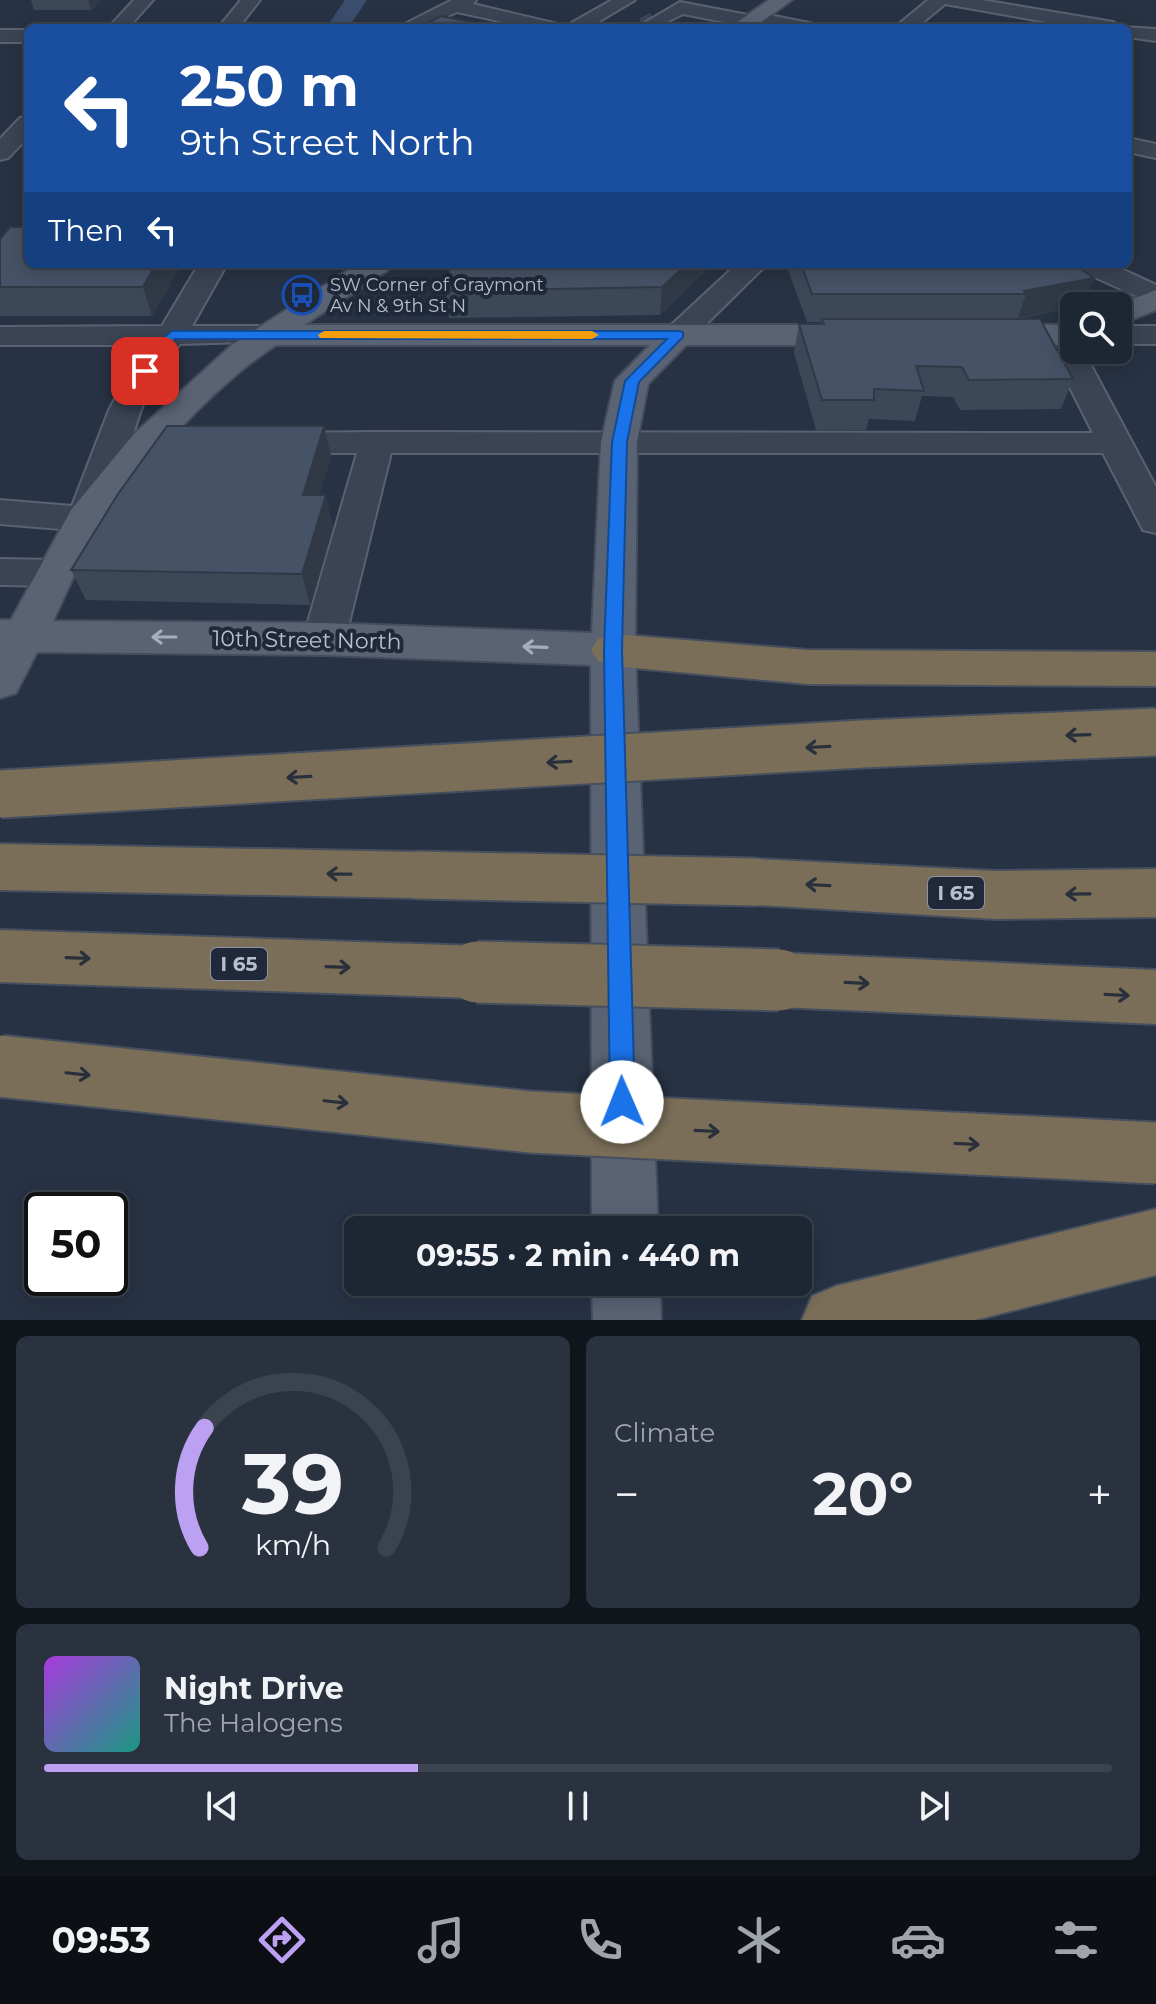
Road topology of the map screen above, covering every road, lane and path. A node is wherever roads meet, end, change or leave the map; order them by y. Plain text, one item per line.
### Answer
1 (144, 0) edge
2 (251, 0) edge
3 (626, 0) edge
4 (782, 0) edge
5 (939, 0) edge
6 (950, 0) edge
7 (462, 3) edge
8 (718, 7) dead end
9 (1075, 19) edge
10 (751, 20) edge
11 (655, 22) dead end
12 (122, 24) edge
13 (231, 24) edge
14 (416, 24) edge
15 (542, 24) edge
16 (581, 24) edge
17 (779, 24) edge
18 (909, 24) edge
19 (1096, 24) edge
20 (1132, 32) edge
21 (1156, 35) edge
22 (0, 36) edge
23 (24, 36) edge
24 (24, 127) edge
25 (1132, 146) edge
26 (1156, 151) edge
27 (0, 153) edge
28 (211, 268) edge
29 (372, 268) edge
30 (749, 268) edge
31 (1097, 268) edge
32 (1156, 297) edge
33 (1132, 309) edge
34 (172, 335) junction
35 (269, 335) junction
36 (678, 335) junction
37 (884, 335) edge
38 (963, 335) edge
39 (1060, 335) edge
40 (1132, 335) edge
41 (1156, 335) edge
42 (2, 339) edge
43 (1074, 364) edge
44 (377, 442) junction
45 (619, 442) junction
46 (146, 443) junction
47 (188, 443) edge
48 (235, 443) edge
49 (1116, 443) junction
50 (0, 512) edge
51 (85, 519) junction
52 (1156, 521) edge
53 (0, 572) edge
54 (56, 573) junction
55 (12, 636) edge
56 (324, 639) junction
57 (613, 650) junction
58 (1156, 669) edge
59 (0, 681) edge
60 (1156, 732) edge
61 (0, 794) edge
62 (17, 867) edge
63 (1156, 893) edge
64 (0, 956) edge
65 (1156, 997) edge
66 (0, 1066) edge
67 (1156, 1153) edge
68 (625, 1216) edge
69 (1156, 1242) edge
70 (626, 1296) edge
71 (627, 1320) edge
72 (836, 1320) edge

1 - 12 street
2 - 13 street
3 - 16 street
4 - 10 main road
5 - 18 street
6 - 9 street
7 - 14 street
7 - 15 street
8 - 10 street
9 - 19 street
10 - 11 street
10 - 17 street
20 - 21 street
22 - 23 street
24 - 27 street
25 - 26 street
28 - 34 street
29 - 35 main road
30 - 36 street
31 - 32 street
32 - 33 main road
34 - 35 street
34 - 42 street
34 - 51 street
35 - 36 main road
35 - 46 main road
36 - 37 main road
36 - 45 main road
38 - 39 main road
40 - 41 street
43 - 49 street
44 - 45 street
44 - 48 street
44 - 56 street
45 - 49 street
45 - 57 main road
46 - 47 street
46 - 51 main road
49 - 52 street
50 - 51 street
51 - 54 main road
53 - 54 street
54 - 55 main road
56 -> 55 main road, 10th Street North
55 - 59 main road
57 -> 56 main road, 10th Street North
57 - 58 highway
57 - 68 main road
60 -> 61 highway, bridge
63 -> 62 highway, I 65, bridge
64 -> 65 highway, I 65, bridge
66 -> 67 highway, bridge
69 - 72 highway
70 - 71 main road

